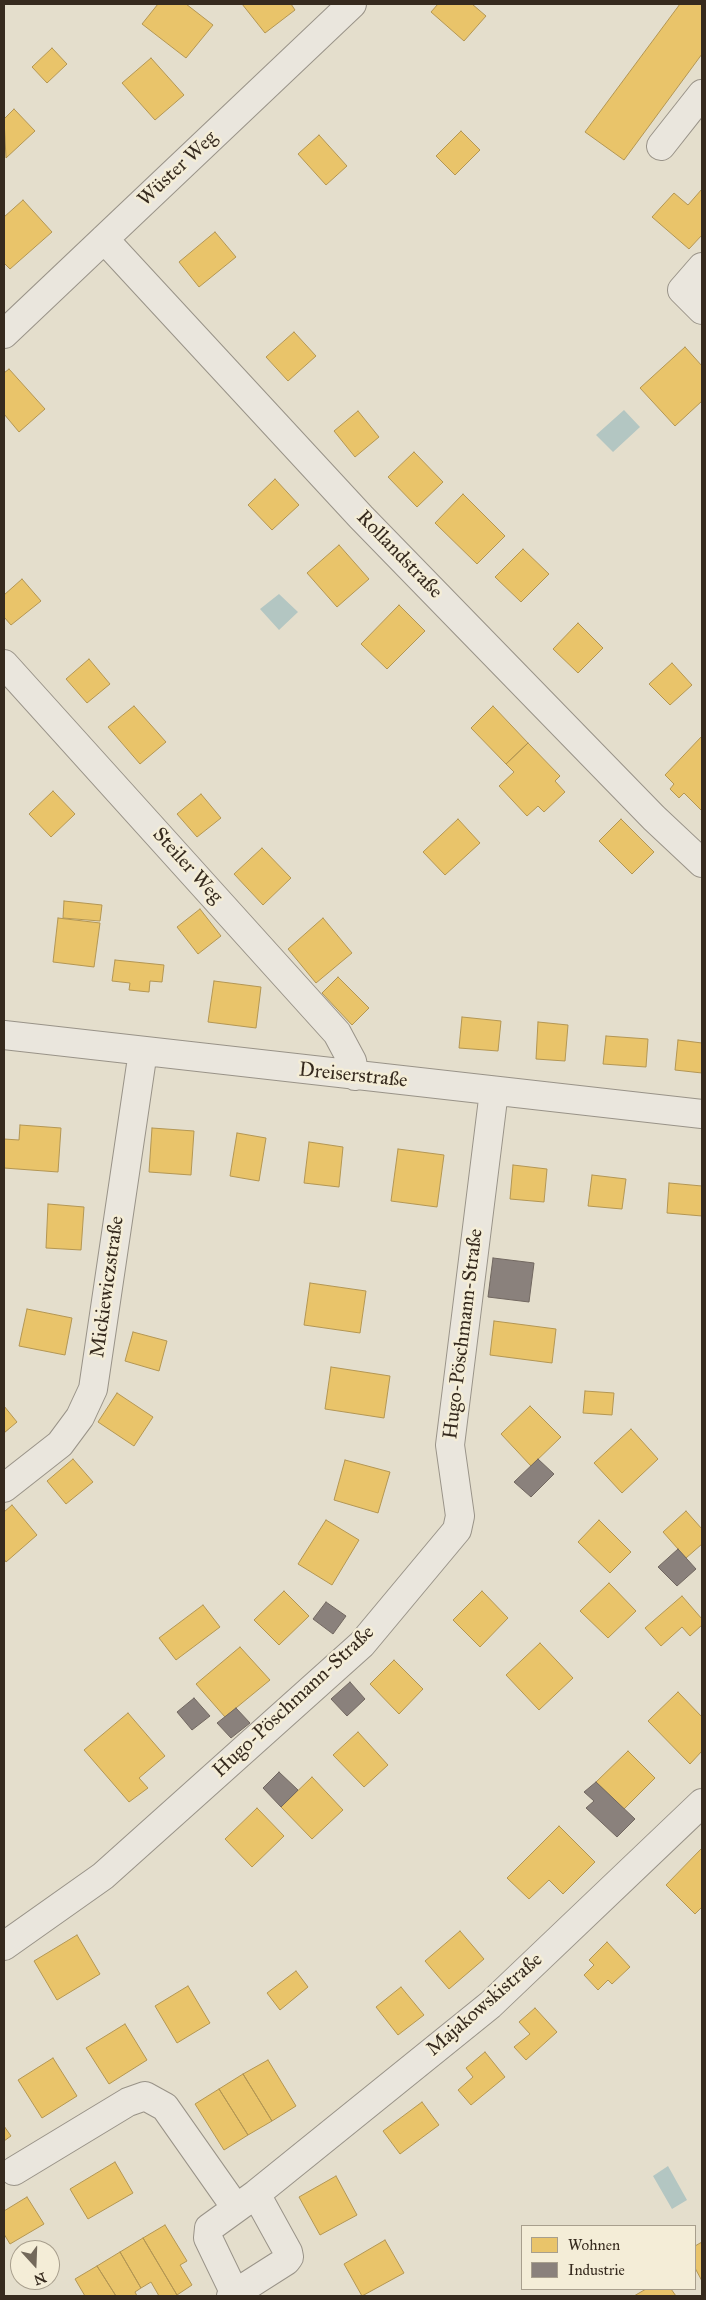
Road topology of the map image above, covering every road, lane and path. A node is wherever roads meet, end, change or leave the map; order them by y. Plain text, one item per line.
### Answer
1 (352, 4) edge
2 (702, 94) edge
3 (661, 146) dead end
4 (104, 239) junction
5 (702, 267) edge
6 (702, 310) edge
7 (4, 334) edge
8 (4, 664) edge
9 (702, 864) edge
10 (4, 1035) edge
11 (143, 1051) junction
12 (355, 1076) junction
13 (494, 1091) junction
14 (702, 1114) edge
15 (4, 1488) edge
16 (702, 1803) edge
17 (4, 1946) edge
18 (14, 2171) dead end
19 (246, 2201) junction
20 (233, 2295) edge

1 - 4 street, Wüster Weg
2 - 3 street
4 - 7 street, Wüster Weg
4 - 9 street, Rollandstraße
5 - 6 street
8 - 12 street, Steiler Weg
10 - 11 street, Dreiserstraße
11 - 12 street, Dreiserstraße
11 - 15 street, Mickiewiczstraße
12 - 13 street, Dreiserstraße
13 - 14 street, Dreiserstraße
13 - 17 street, Hugo-Pöschmann-Straße
16 - 19 street, Majakowskistraße
18 - 19 street, Majakowskistraße
19 - 20 street, Majakowskistraße
19 - 20 street, Majakowskistraße

